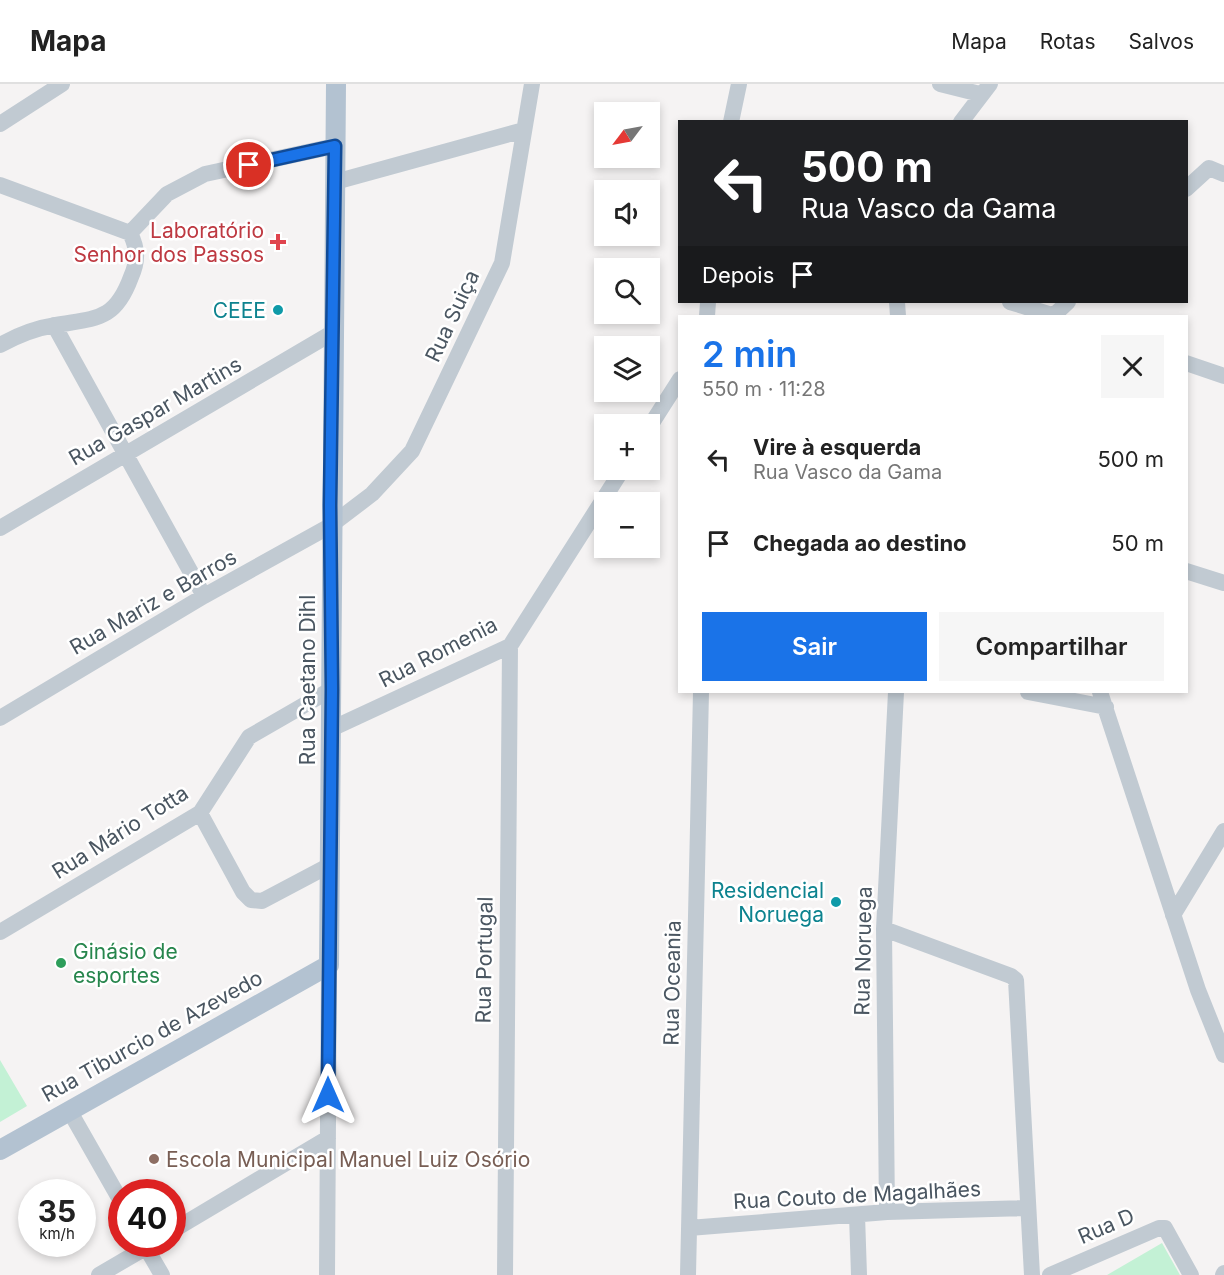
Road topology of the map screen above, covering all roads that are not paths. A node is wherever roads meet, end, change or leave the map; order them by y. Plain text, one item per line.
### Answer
1 (62, 84) edge
2 (336, 84) edge
3 (532, 84) edge
4 (739, 84) edge
5 (940, 84) edge
6 (985, 89) edge
7 (731, 120) edge
8 (962, 120) edge
9 (0, 124) edge
10 (524, 130) junction
11 (335, 146) junction
12 (1224, 174) edge
13 (335, 182) junction
14 (0, 185) edge
15 (1188, 187) edge
16 (130, 233) junction
17 (1013, 303) edge
18 (1067, 303) edge
19 (1051, 315) edge
20 (1055, 315) edge
21 (54, 325) junction
22 (332, 333) junction
23 (0, 345) edge
24 (1188, 364) edge
25 (1224, 376) edge
26 (678, 384) edge
27 (658, 414) edge
28 (124, 454) junction
29 (616, 480) edge
30 (330, 526) junction
31 (0, 528) edge
32 (1188, 572) edge
33 (1224, 583) edge
34 (204, 596) junction
35 (510, 646) junction
36 (332, 689) junction
37 (701, 693) edge
38 (896, 693) edge
39 (1039, 693) edge
40 (1103, 699) edge
41 (0, 718) edge
42 (331, 729) junction
43 (200, 813) junction
44 (1224, 831) edge
45 (330, 865) junction
46 (1173, 915) junction
47 (884, 929) junction
48 (0, 932) edge
49 (328, 965) junction
50 (1224, 1055) edge
51 (69, 1110) junction
52 (328, 1138) junction
53 (0, 1150) edge
54 (108, 1179) edge
55 (1027, 1208) junction
56 (886, 1212) junction
57 (857, 1215) junction
58 (186, 1223) edge
59 (689, 1228) junction
60 (128, 1257) edge
61 (153, 1257) edge
62 (99, 1275) edge
63 (162, 1275) edge
64 (327, 1275) edge
65 (505, 1275) edge
66 (688, 1275) edge
67 (860, 1275) edge
68 (1032, 1275) edge
69 (1050, 1275) edge
70 (1191, 1275) edge

1 - 9 street
2 - 11 main road, Rua Caetano Dihl
3 - 10 street, Rua Suiça
4 - 7 street
5 - 6 street
6 - 8 street
10 - 13 street
10 - 30 street, Rua Suiça
11 - 13 main road, Rua Caetano Dihl
11 - 16 street
12 - 15 street
13 - 22 main road, Rua Caetano Dihl
14 - 16 street
16 - 21 street
17 - 19 street
18 - 20 street
21 - 23 street
21 - 28 street
22 - 28 street, Rua Gaspar Martins
22 - 30 main road, Rua Caetano Dihl
24 - 25 street
26 - 27 street
28 - 31 street, Rua Gaspar Martins
28 - 34 street
29 - 35 street, Rua Romenia
30 - 34 street, Rua Mariz e Barros
30 - 36 main road, Rua Caetano Dihl
32 - 33 street
34 - 41 street, Rua Mariz e Barros
35 - 42 street, Rua Romenia
35 - 65 street, Rua Portugal
36 - 42 main road, Rua Caetano Dihl
36 - 43 street, Rua Mário Totta
37 - 59 street, Rua Oceania
38 - 47 street, Rua Noruega
39 - 40 street
40 - 46 street
42 - 45 main road, Rua Caetano Dihl
43 - 45 street
43 - 48 street, Rua Mário Totta
44 - 46 street
45 - 49 main road, Rua Caetano Dihl
46 - 50 street
47 - 55 street
47 - 56 street, Rua Noruega
49 - 51 main road, Rua Tiburcio de Azevedo
49 - 52 street, Rua Caetano Dihl
51 - 53 main road, Rua Tiburcio de Azevedo
51 - 54 street
52 - 58 street
52 - 64 street, Rua Caetano Dihl
55 - 56 street, Rua Couto de Magalhães
55 - 68 street
56 - 57 street, Rua Couto de Magalhães
57 - 59 street, Rua Couto de Magalhães
57 - 67 street
59 - 66 street, Rua Oceania
60 - 62 street
61 - 63 street
69 - 70 street, Rua D

